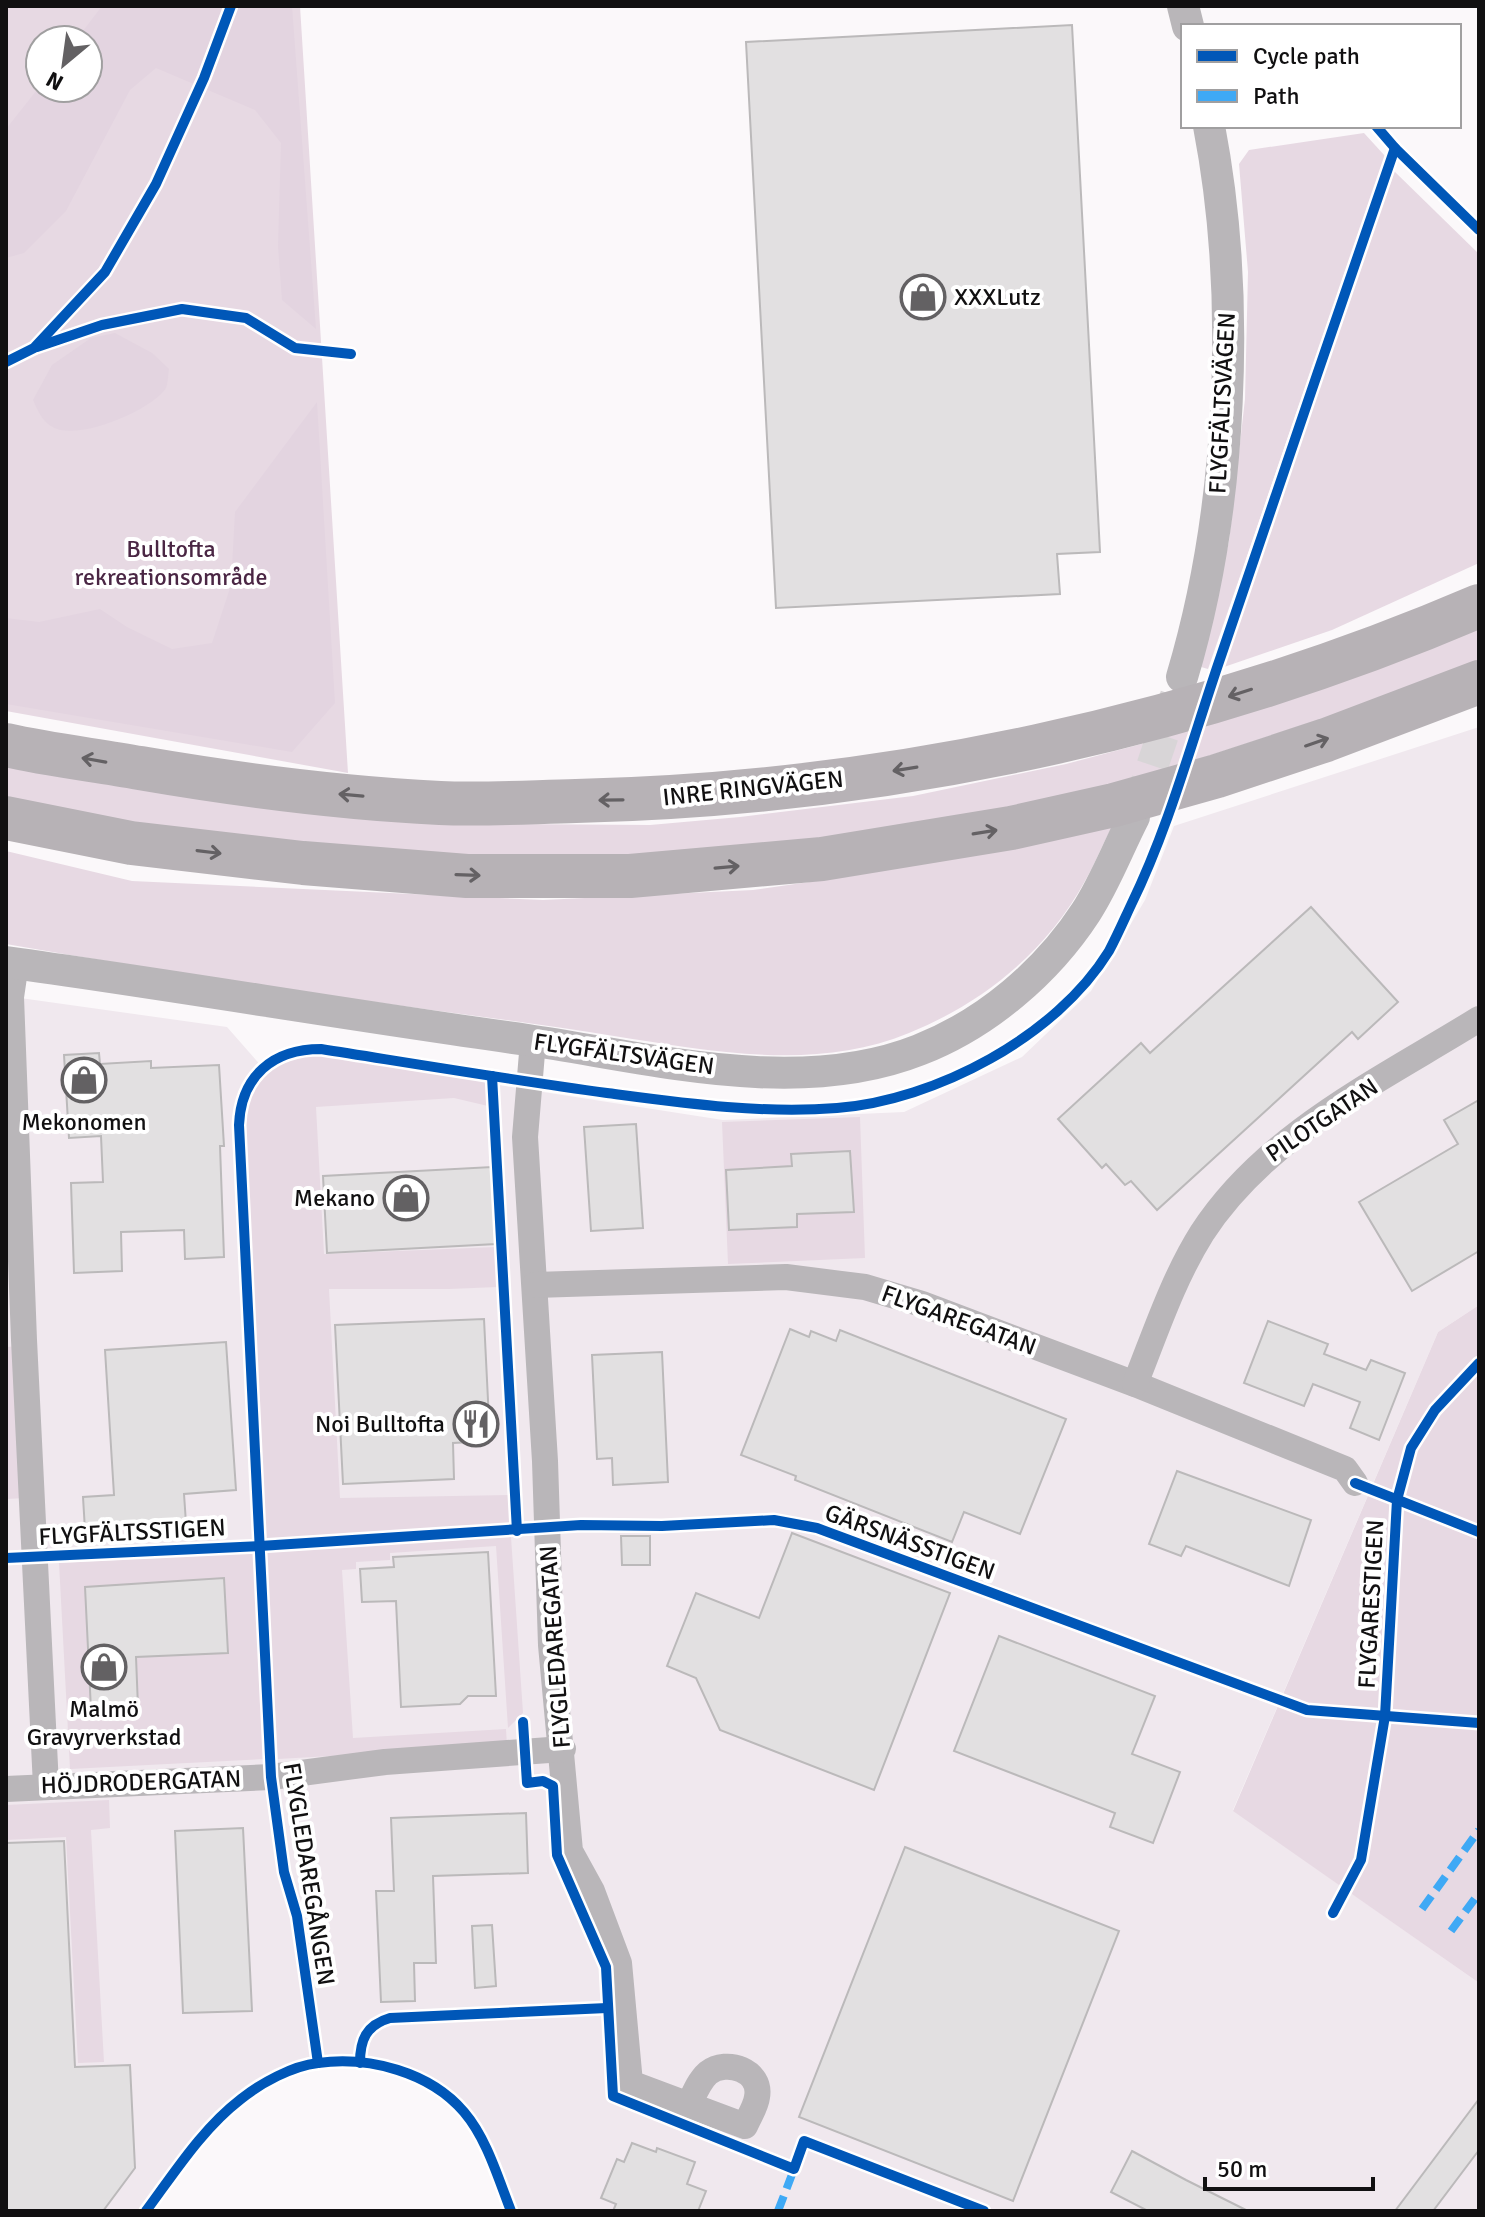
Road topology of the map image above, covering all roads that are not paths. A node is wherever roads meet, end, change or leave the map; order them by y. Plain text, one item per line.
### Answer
1 (1209, 128) edge
2 (1479, 584) edge
3 (1479, 606) edge
4 (1314, 670) junction
5 (1182, 677) tunnel mouth
6 (1479, 682) edge
7 (1479, 696) edge
8 (1430, 699) junction
9 (6, 745) edge
10 (1134, 817) tunnel mouth
11 (6, 818) edge
12 (11, 962) edge
13 (1479, 1019) edge
14 (533, 1041) junction
15 (535, 1285) junction
16 (15, 1341) edge
17 (1135, 1384) junction
18 (1355, 1483) dead end
19 (563, 1749) junction
20 (46, 1786) junction
21 (6, 1789) edge
22 (689, 2105) dead end

1 - 5 street, FLYGFÄLTSVÄGEN
2 - 4 highway
3 - 4 highway, INRE RINGVÄGEN
4 -> 9 highway, INRE RINGVÄGEN
6 - 8 highway
7 - 8 highway
11 -> 8 highway
10 - 14 street, FLYGFÄLTSVÄGEN
12 - 14 street, FLYGFÄLTSVÄGEN
12 - 16 street
13 - 17 street, PILOTGATAN
14 - 15 street, FLYGLEDAREGATAN
15 - 17 street, FLYGAREGATAN
15 - 19 street, FLYGLEDAREGATAN
16 - 20 street
17 - 18 street, FLYGAREGATAN
19 - 20 street, HÖJDRODERGATAN
19 - 22 street, FLYGLEDAREGATAN
20 - 21 street, HÖJDRODERGATAN

